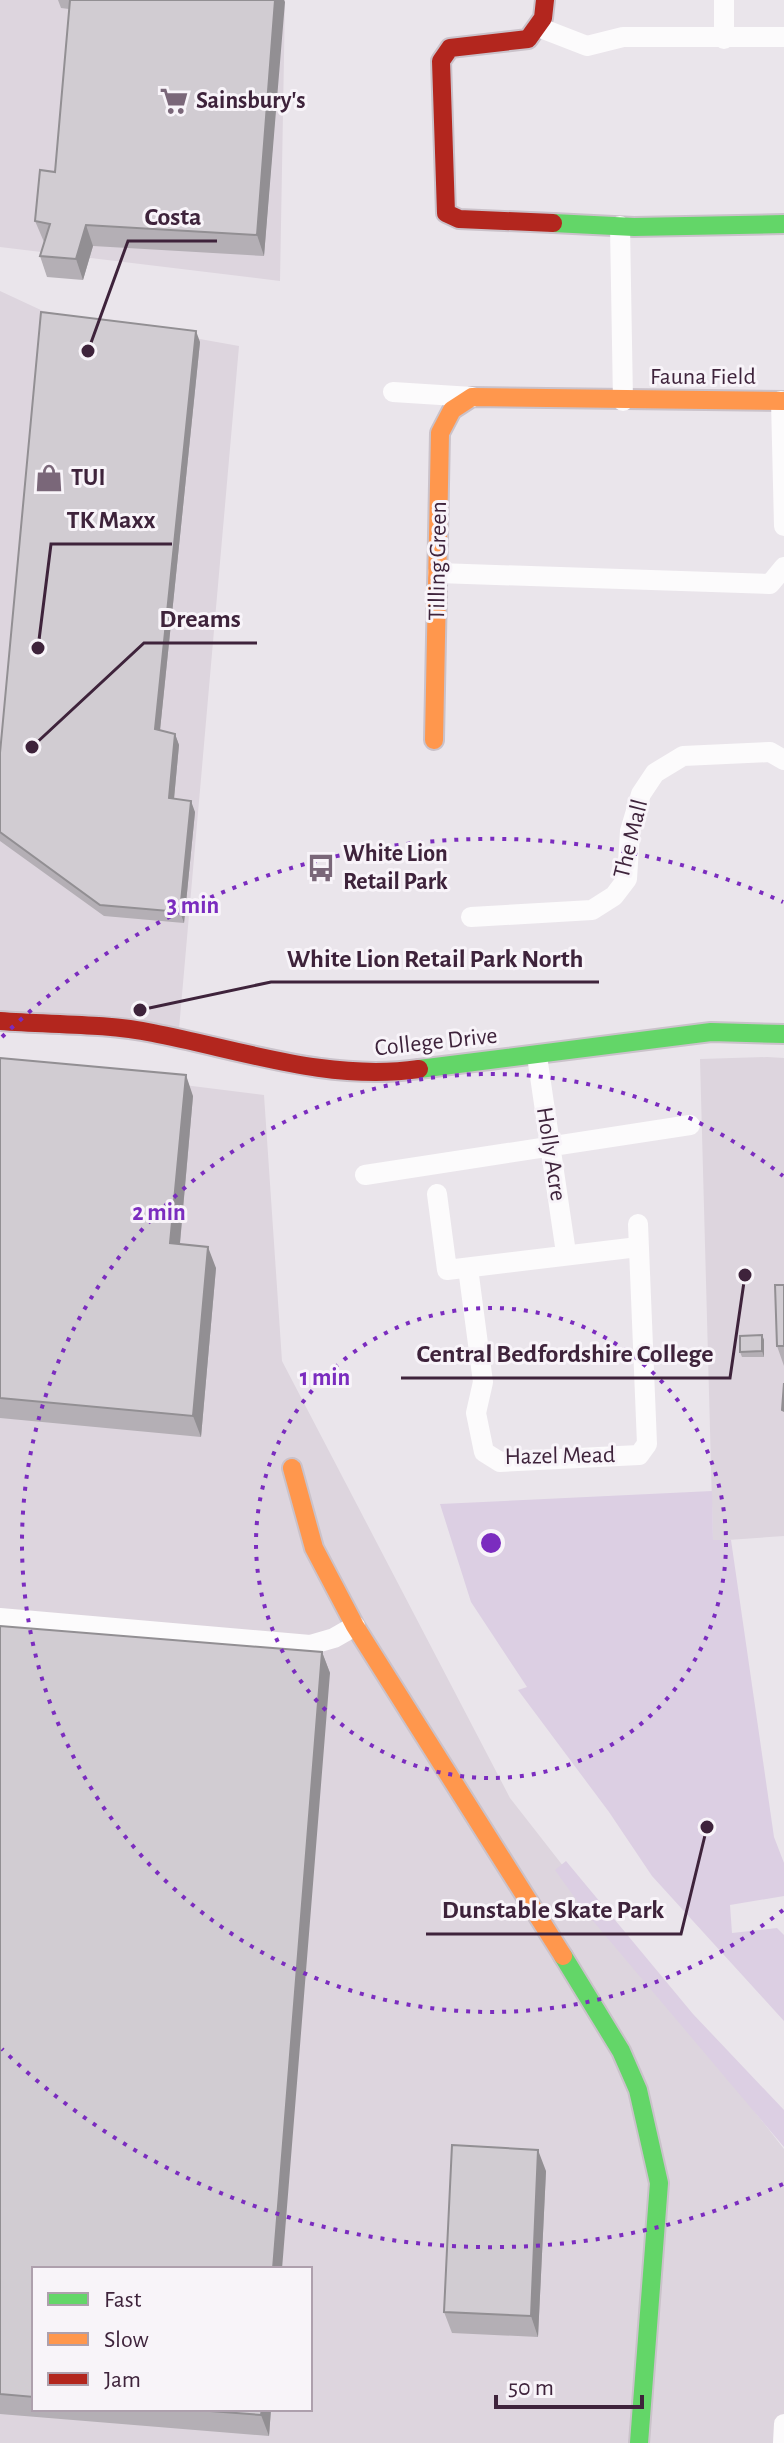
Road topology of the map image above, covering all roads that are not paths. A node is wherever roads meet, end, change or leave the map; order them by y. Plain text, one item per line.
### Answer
1 (545, 0) edge
2 (724, 0) edge
3 (538, 27) junction
4 (784, 37) edge
5 (724, 39) junction
6 (784, 224) edge
7 (620, 226) junction
8 (393, 392) dead end
9 (472, 397) junction
10 (623, 401) junction
11 (783, 401) edge
12 (784, 526) edge
13 (784, 567) edge
14 (438, 573) junction
15 (434, 740) dead end
16 (784, 760) edge
17 (471, 917) dead end
18 (0, 1021) edge
19 (784, 1034) edge
20 (537, 1056) junction
21 (690, 1125) dead end
22 (549, 1147) junction
23 (365, 1175) dead end
24 (437, 1194) dead end
25 (638, 1224) dead end
26 (638, 1247) junction
27 (566, 1253) junction
28 (468, 1268) junction
29 (292, 1468) dead end
30 (0, 1618) edge
31 (355, 1626) junction
32 (784, 2424) edge
33 (639, 2443) edge
34 (783, 2443) edge

1 - 3 street
2 - 5 street
3 - 5 street
3 - 7 street
4 - 5 street
6 - 7 street
7 - 10 street
8 - 9 street
9 - 10 street
9 - 14 street, Tilling Green
10 - 11 street, Fauna Field
11 - 12 street
13 - 14 street
14 - 15 street, Tilling Green
16 - 17 street, The Mall
18 - 20 street, College Drive
19 - 20 street, College Drive
20 - 22 street, Holly Acre
21 - 22 street
22 - 23 street
22 - 27 street, Holly Acre
24 - 28 street
25 - 26 street, Hazel Mead
26 - 27 street
26 - 28 street, Hazel Mead
27 - 28 street
29 - 31 street
30 - 31 street
31 - 33 street
32 - 34 street

